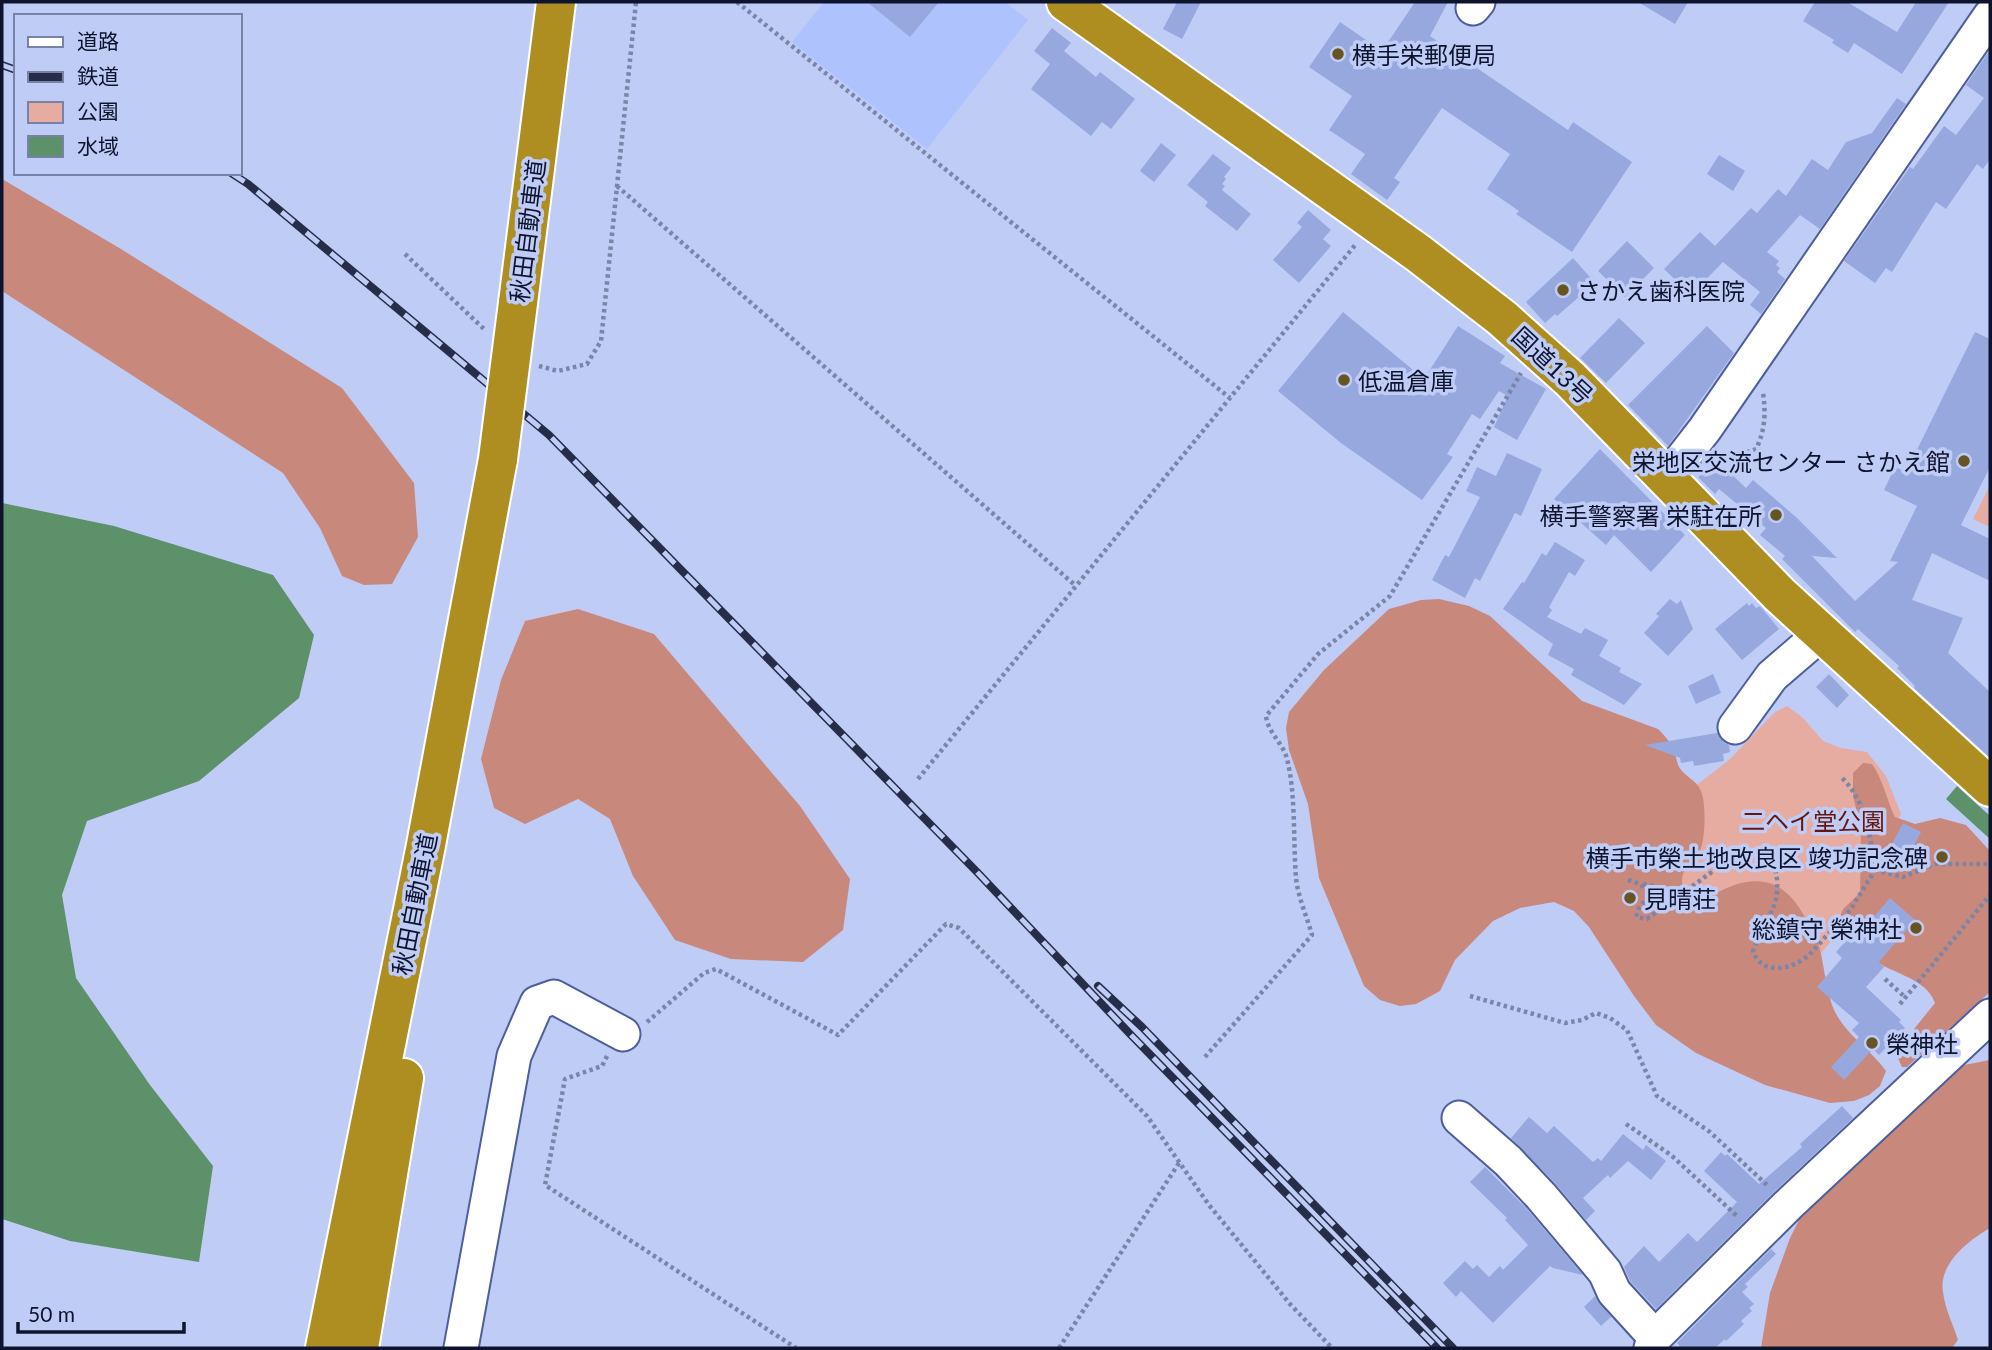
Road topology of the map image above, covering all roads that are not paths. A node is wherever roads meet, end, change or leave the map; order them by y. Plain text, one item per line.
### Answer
1 (556, 2) edge
2 (1066, 2) edge
3 (1974, 2) edge
4 (1990, 16) edge
5 (498, 459) junction
6 (1678, 464) junction
7 (1822, 634) junction
8 (1734, 727) dead end
9 (1990, 787) edge
10 (1990, 1016) edge
11 (623, 1034) road end
12 (1459, 1118) dead end
13 (1653, 1343) edge
14 (325, 1348) edge
15 (359, 1348) edge
16 (461, 1348) edge

1 - 5 highway, 秋田自動車道, bridge
2 - 6 highway, 国道13号
3 - 4 street
4 - 6 street
5 - 14 highway, 秋田自動車道
5 - 15 highway, 秋田自動車道
6 - 7 highway, 国道13号
7 - 8 street
7 - 9 highway, 国道13号
10 - 13 street
11 - 16 street
12 - 13 street

